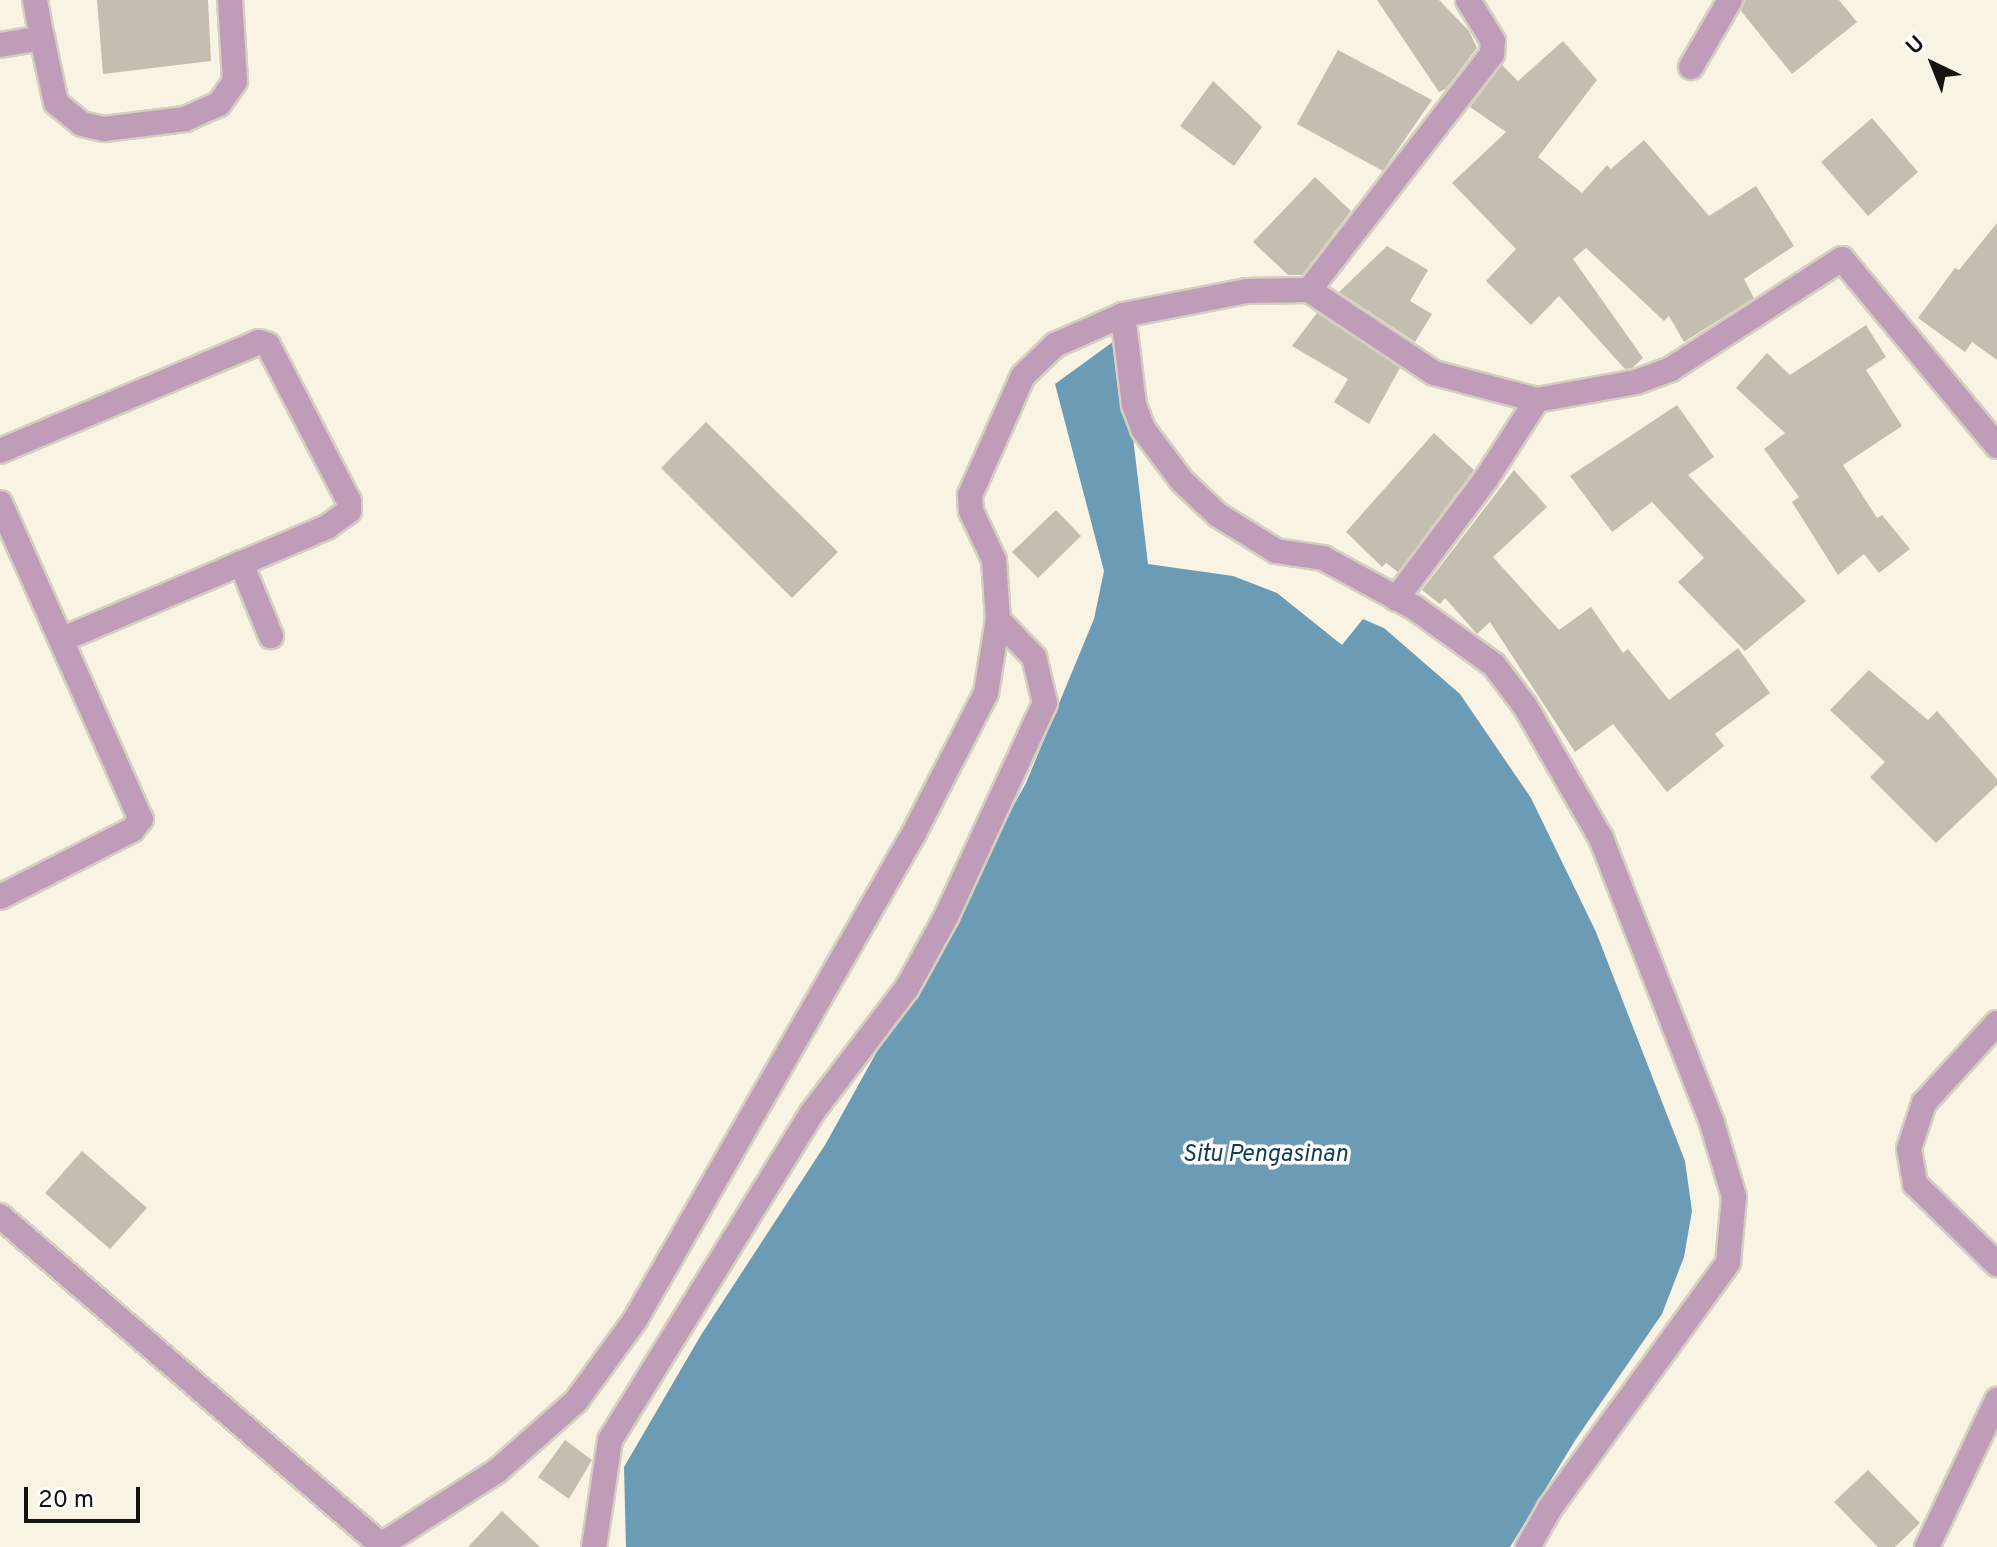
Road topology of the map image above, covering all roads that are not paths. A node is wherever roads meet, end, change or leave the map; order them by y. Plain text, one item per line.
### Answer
1 (35, 0) edge
2 (230, 0) edge
3 (1468, 0) edge
4 (1730, 0) edge
5 (33, 40) junction
6 (0, 45) edge
7 (1691, 67) dead end
8 (1309, 290) junction
9 (1123, 315) junction
10 (1537, 400) junction
11 (1997, 446) edge
12 (0, 451) edge
13 (0, 503) edge
14 (241, 563) junction
15 (1396, 599) junction
16 (998, 620) junction
17 (271, 636) dead end
18 (63, 639) junction
19 (0, 897) edge
20 (1997, 1023) edge
21 (0, 1216) edge
22 (1997, 1264) edge
23 (1997, 1400) edge
24 (379, 1546) edge
25 (594, 1547) edge
26 (1528, 1547) edge
27 (1927, 1547) edge

1 - 5 street
2 - 5 street
3 - 8 street
4 - 7 street
5 - 6 street
8 - 9 street
8 - 10 street
9 - 15 street
9 - 16 street
10 - 11 street
10 - 15 street
12 - 14 street
13 - 18 street
14 - 17 street
14 - 18 street
15 - 26 street
16 - 24 street
16 - 25 street
18 - 19 street
20 - 22 street
21 - 24 street
23 - 27 street

